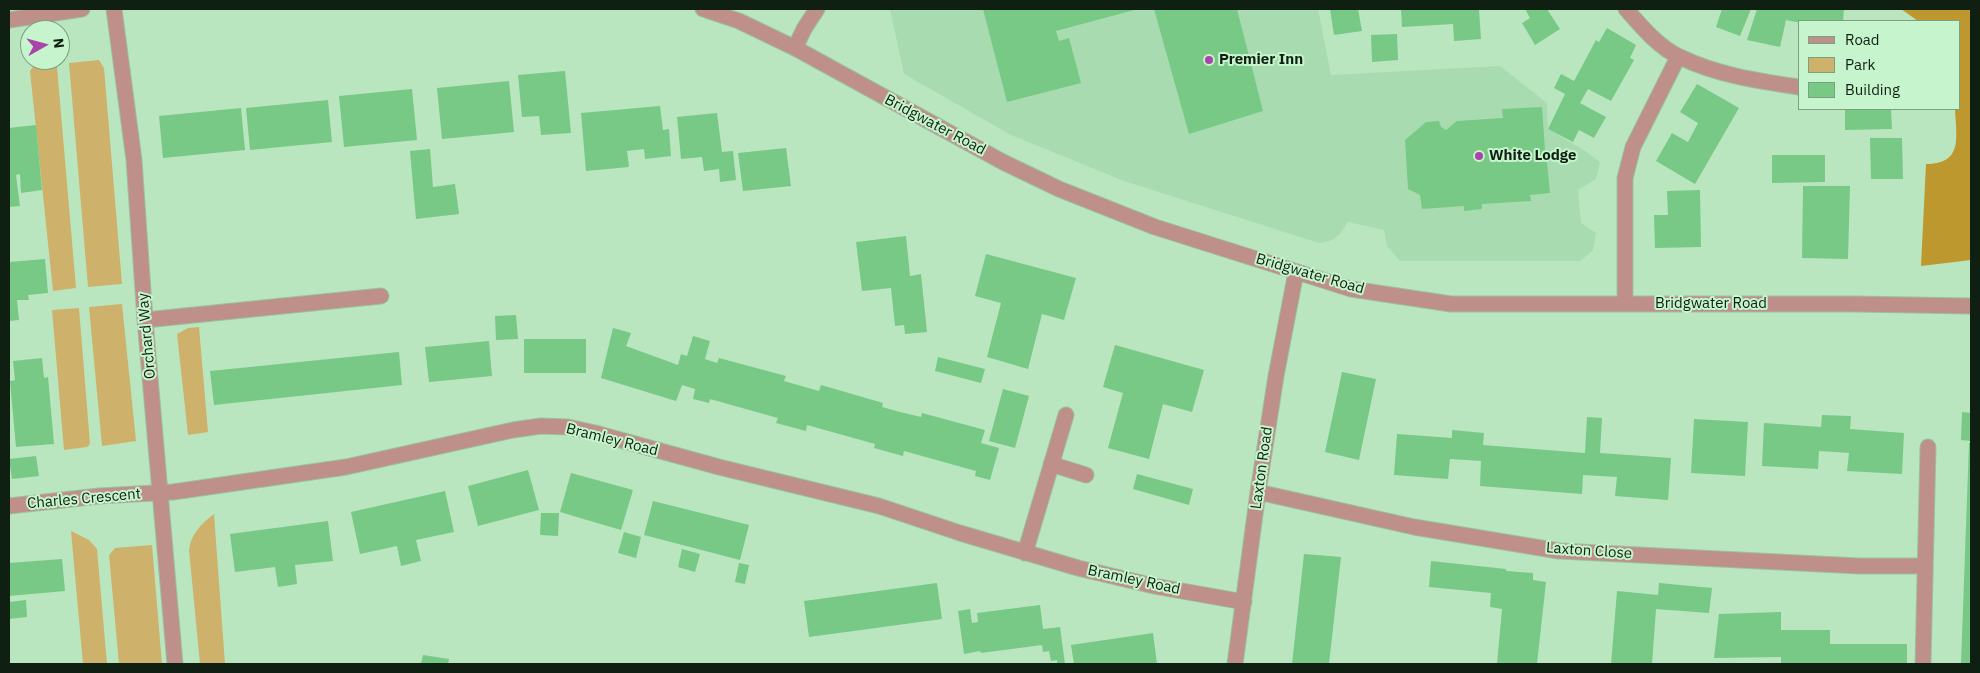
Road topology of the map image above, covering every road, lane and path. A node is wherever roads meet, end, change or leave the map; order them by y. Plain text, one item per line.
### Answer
1 (82, 9) edge
2 (114, 9) edge
3 (703, 9) edge
4 (817, 9) edge
5 (1626, 9) edge
6 (9, 20) edge
7 (795, 48) junction
8 (1678, 57) junction
9 (1798, 87) edge
10 (1296, 272) junction
11 (381, 296) dead end
12 (1625, 304) junction
13 (1971, 306) edge
14 (145, 320) junction
15 (1066, 414) dead end
16 (1928, 447) dead end
17 (1052, 464) junction
18 (1086, 475) dead end
19 (1258, 492) junction
20 (160, 493) junction
21 (9, 506) edge
22 (1025, 553) junction
23 (1925, 566) junction
24 (1244, 602) junction
25 (175, 664) edge
26 (1235, 664) edge
27 (1922, 664) edge

1 - 6 street
2 - 14 street, Orchard Way
3 - 7 street, Bridgwater Road
4 - 7 street
5 - 8 street
7 - 10 street, Bridgwater Road
8 - 9 street
8 - 12 street
10 - 12 street, Bridgwater Road
10 - 19 street, Laxton Road
11 - 14 street
12 - 13 street, Bridgwater Road
14 - 20 street, Orchard Way
15 - 17 street
16 - 23 street
17 - 18 street
17 - 22 street
19 - 23 street, Laxton Close
19 - 24 street, Laxton Road
20 - 21 street, Charles Crescent
20 - 22 street, Bramley Road
20 - 25 street, Orchard Way
22 - 24 street, Bramley Road
23 - 27 street
24 - 26 street, Laxton Road

